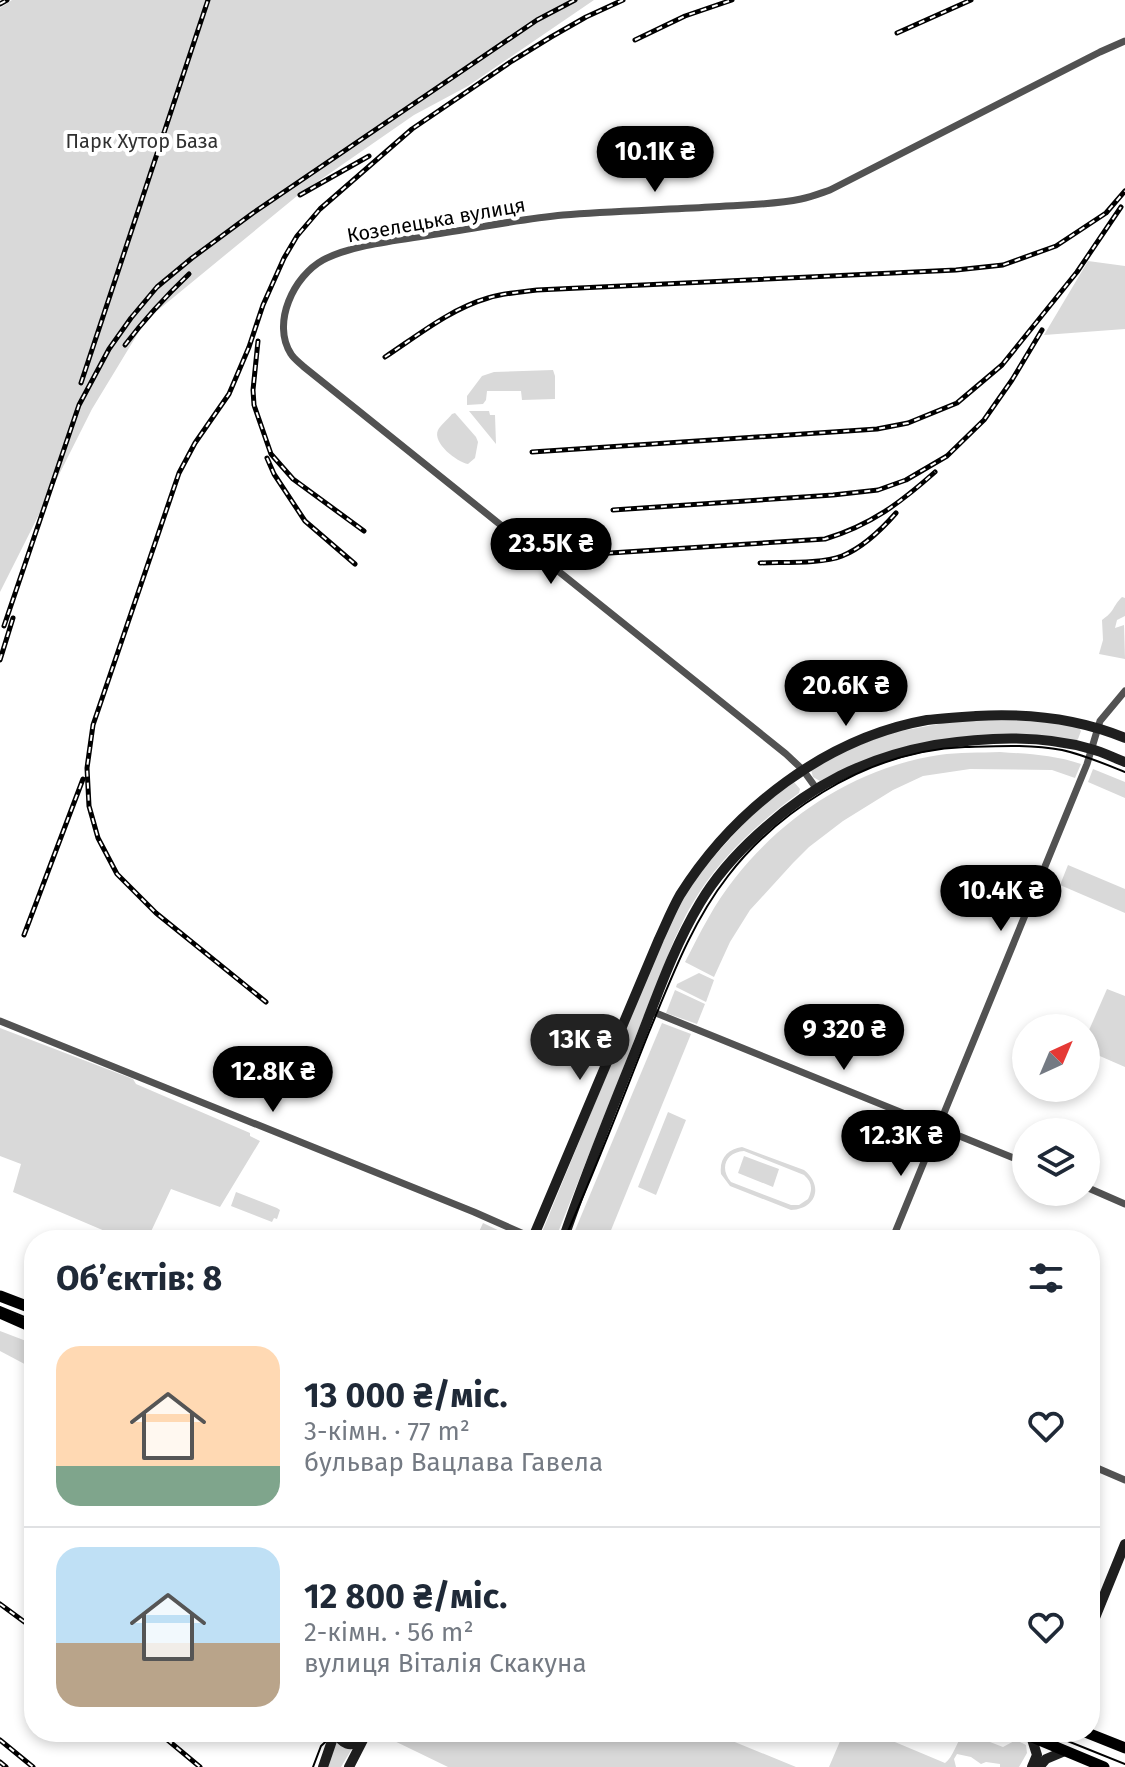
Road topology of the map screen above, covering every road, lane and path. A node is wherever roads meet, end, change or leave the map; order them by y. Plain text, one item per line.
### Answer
1 (1125, 41) edge
2 (1125, 691) edge
3 (1097, 727) junction
4 (1125, 738) edge
5 (1092, 749) junction
6 (1125, 762) edge
7 (803, 770) junction
8 (816, 788) junction
9 (651, 1011) junction
10 (0, 1021) edge
11 (939, 1127) junction
12 (1012, 1157) edge
13 (1100, 1193) edge
14 (1125, 1204) edge
15 (514, 1230) edge
16 (538, 1230) edge
17 (566, 1230) edge
18 (896, 1230) edge
19 (0, 1296) edge
20 (24, 1305) edge
21 (0, 1313) edge
22 (24, 1324) edge
23 (1100, 1469) edge
24 (1125, 1480) edge
25 (1125, 1544) edge
26 (1100, 1605) edge
27 (1100, 1738) edge
28 (332, 1742) edge
29 (362, 1742) edge
30 (1030, 1742) edge
31 (1044, 1742) edge
32 (1125, 1748) edge
33 (1065, 1751) junction
34 (323, 1767) edge
35 (349, 1767) edge
36 (1032, 1767) edge
37 (1039, 1767) edge
38 (1104, 1767) edge

1 - 7 street, Козелецька вулиця
2 - 3 street
3 - 4 main road
3 - 5 street
3 - 7 main road
5 - 6 main road
5 - 8 main road
5 - 11 street
7 - 8 street
7 - 16 main road
8 - 9 main road
9 - 11 street
9 - 17 main road
10 - 15 street
11 - 12 street
11 - 18 street
13 - 14 street
19 - 20 main road
21 - 22 main road
23 - 24 street
25 - 26 main road
27 - 32 main road
28 - 34 main road
29 - 35 main road
30 - 36 main road
31 - 33 main road
33 - 37 main road
33 - 38 main road

